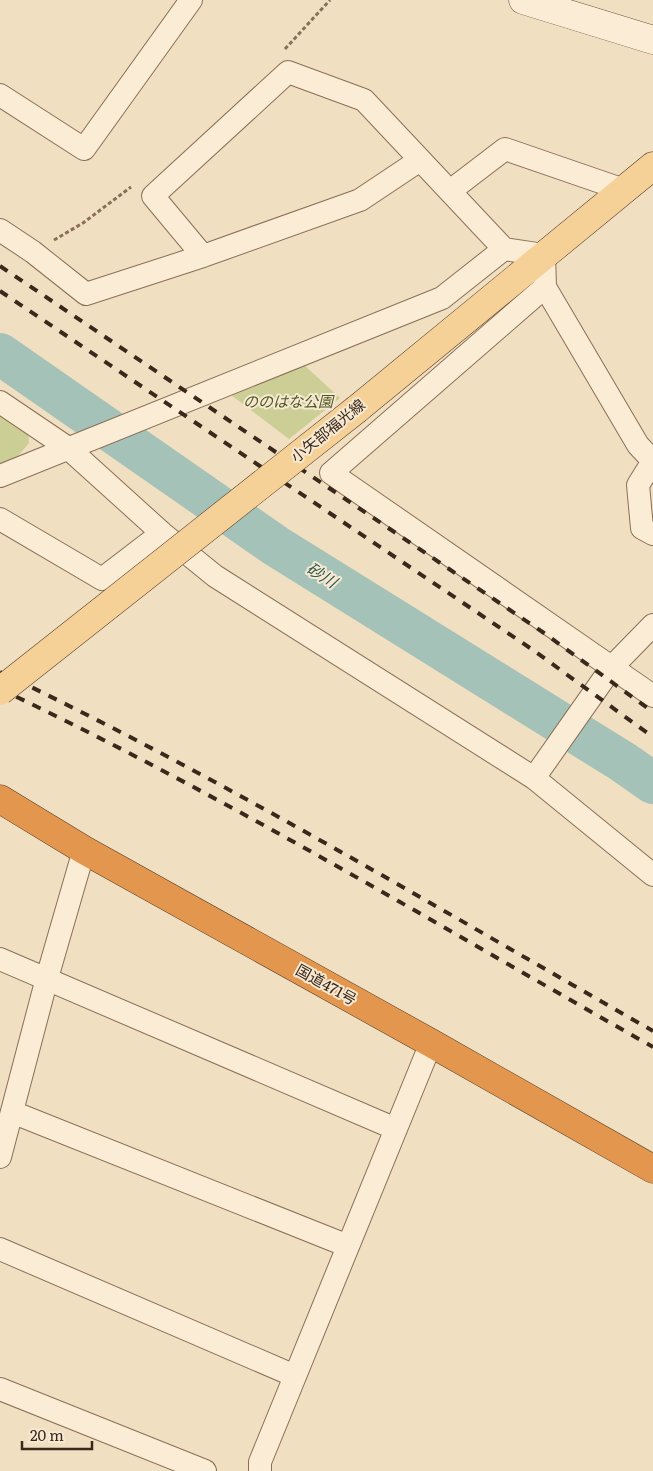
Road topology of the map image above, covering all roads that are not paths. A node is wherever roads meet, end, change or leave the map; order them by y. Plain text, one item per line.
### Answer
1 (191, 0) edge
2 (523, 0) edge
3 (653, 40) edge
4 (0, 95) edge
5 (420, 160) junction
6 (653, 166) edge
7 (624, 190) junction
8 (450, 191) junction
9 (0, 230) edge
10 (504, 249) junction
11 (544, 255) junction
12 (203, 256) junction
13 (545, 287) junction
14 (0, 402) edge
15 (68, 448) junction
16 (653, 461) edge
17 (0, 476) edge
18 (0, 519) edge
19 (162, 532) junction
20 (653, 534) edge
21 (653, 625) edge
22 (612, 667) junction
23 (0, 692) edge
24 (653, 696) edge
25 (534, 778) junction
26 (3, 802) edge
27 (84, 850) junction
28 (653, 876) edge
29 (0, 959) edge
30 (47, 978) junction
31 (431, 1043) junction
32 (12, 1112) junction
33 (396, 1130) junction
34 (0, 1157) edge
35 (653, 1169) edge
36 (348, 1246) junction
37 (0, 1249) edge
38 (295, 1376) junction
39 (0, 1389) edge
40 (206, 1471) edge
41 (260, 1471) edge

1 - 4 street
2 - 3 street
5 - 8 street
5 - 12 street
5 - 12 street
6 - 7 main road, 小矢部福光線
7 - 8 street
7 - 11 main road, 小矢部福光線
8 - 10 street
9 - 12 street
10 - 11 street
10 - 15 street
11 - 13 street
11 - 23 main road, 小矢部福光線, bridge
13 - 16 street
13 - 22 street
14 - 15 street
15 - 17 street
15 - 19 street
16 - 20 street
18 - 19 street
19 - 25 street
21 - 22 street
22 - 24 street
22 - 25 street
25 - 28 street
26 - 27 highway, 国道471号
27 - 30 street
27 - 31 highway, 国道471号
29 - 30 street
30 - 32 street
30 - 33 street
31 - 33 street
31 - 35 highway, 国道471号
32 - 34 street
32 - 36 street
33 - 36 street
36 - 38 street
37 - 38 street
38 - 41 street
39 - 40 street

